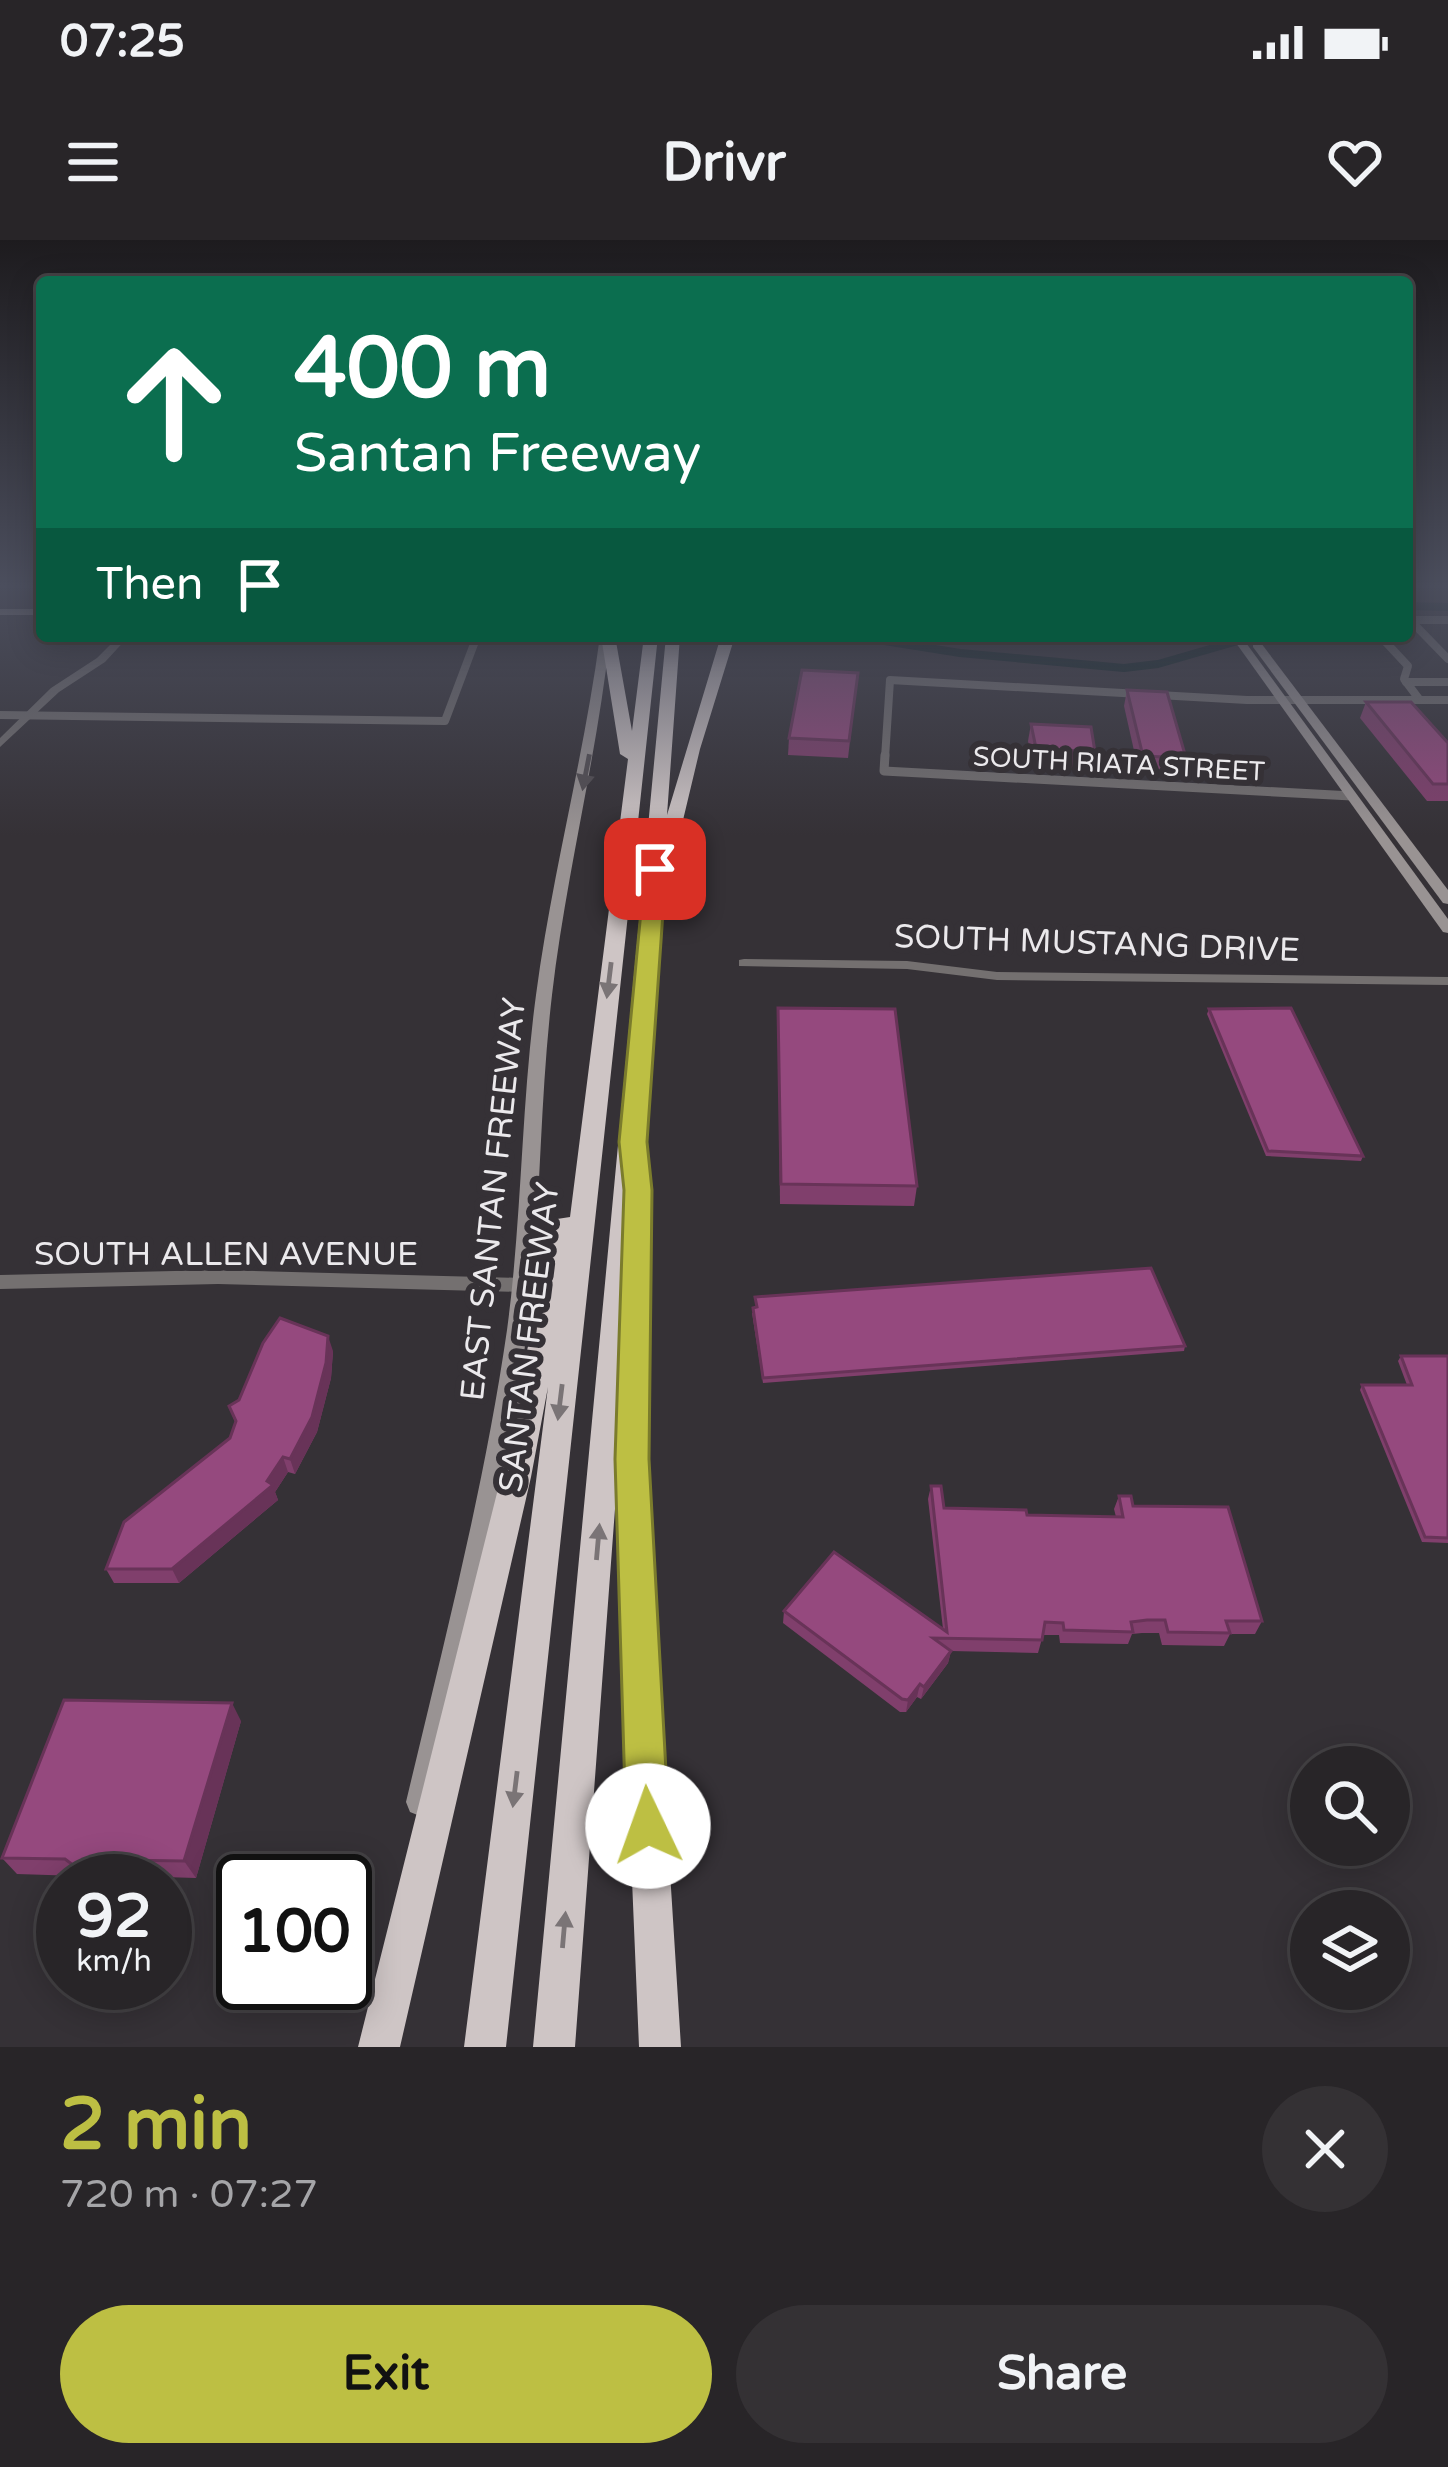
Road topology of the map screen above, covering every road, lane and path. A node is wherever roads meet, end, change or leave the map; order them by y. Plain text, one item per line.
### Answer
1 (74, 667) edge
2 (90, 667) edge
3 (465, 667) edge
4 (602, 667) edge
5 (612, 667) edge
6 (647, 667) edge
7 (671, 667) edge
8 (718, 667) edge
9 (1261, 667) edge
10 (1269, 667) edge
11 (1408, 667) edge
12 (1406, 682) junction
13 (1448, 682) edge
14 (1419, 699) junction
15 (1282, 700) junction
16 (1298, 700) junction
17 (1448, 700) edge
18 (12, 715) edge
19 (0, 728) edge
20 (0, 744) edge
21 (632, 780) junction
22 (1352, 796) junction
23 (1448, 900) edge
24 (1448, 929) edge
25 (648, 962) junction
26 (744, 963) dead end
27 (1448, 981) edge
28 (633, 1142) junction
29 (588, 1160) junction
30 (0, 1282) edge
31 (523, 1285) junction
32 (366, 2047) edge
33 (379, 2047) edge
34 (485, 2047) edge
35 (554, 2047) edge
36 (660, 2047) edge

1 - 18 street
2 - 18 street
3 - 18 street
4 -> 31 main road, EAST SANTAN FREEWAY
5 - 21 highway
6 - 21 highway, SANTAN FREEWAY
7 - 25 highway
8 - 25 highway
9 - 15 main road
10 - 16 main road
11 - 12 street
12 - 13 street
12 - 14 street
14 - 16 street
14 - 17 street
15 - 16 street
15 - 22 main road
15 - 22 street, SOUTH RIATA STREET
16 - 23 main road
18 - 19 street
18 - 20 street
21 -> 29 highway, SANTAN FREEWAY
22 - 24 main road
25 - 28 highway
26 - 27 street, SOUTH MUSTANG DRIVE
35 -> 28 highway
28 - 36 highway
29 - 33 highway
29 -> 34 highway, SANTAN FREEWAY
30 - 31 street, SOUTH ALLEN AVENUE
31 - 32 main road, EAST SANTAN FREEWAY

